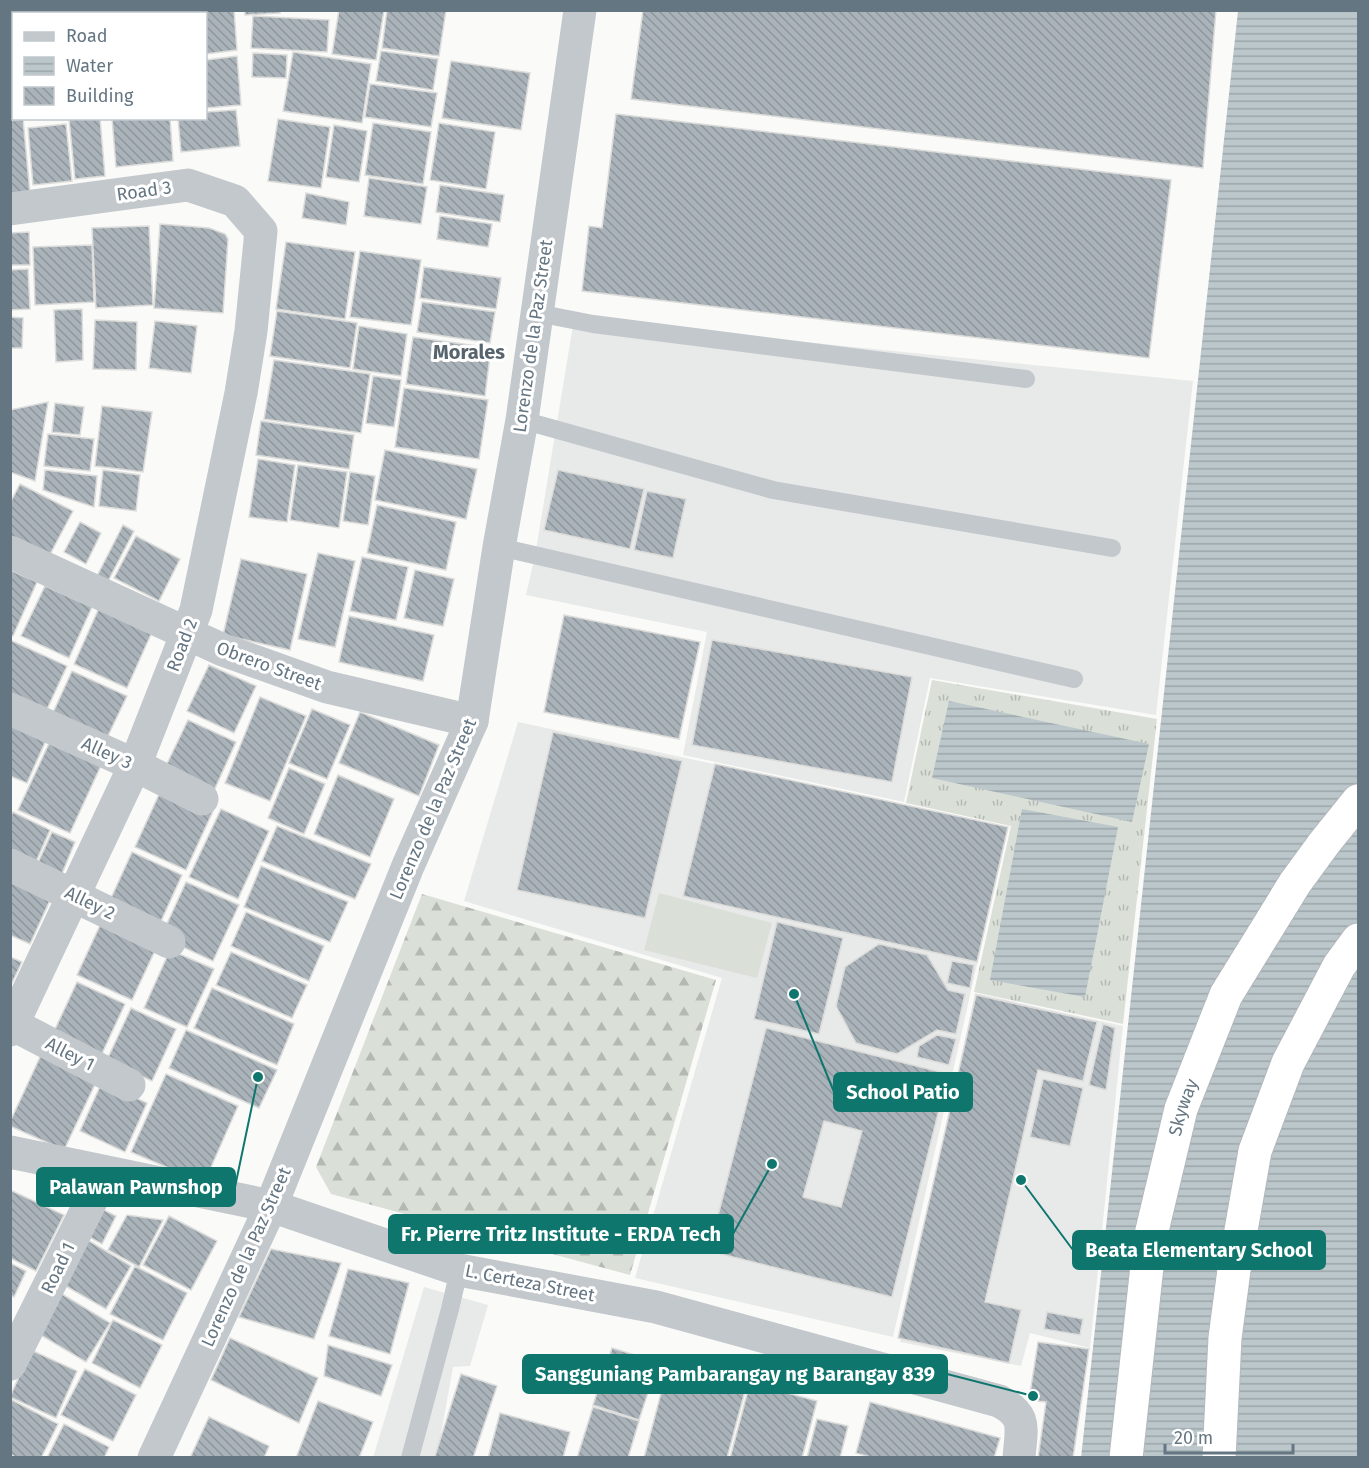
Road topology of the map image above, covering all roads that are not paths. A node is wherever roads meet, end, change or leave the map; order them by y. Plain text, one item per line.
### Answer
1 (580, 10) edge
2 (10, 209) edge
3 (261, 231) joint
4 (537, 314) junction
5 (1026, 379) dead end
6 (522, 420) junction
7 (499, 547) junction
8 (1112, 548) dead end
9 (10, 552) edge
10 (187, 635) junction
11 (1074, 679) dead end
12 (10, 709) edge
13 (472, 721) junction
14 (135, 765) junction
15 (202, 799) dead end
16 (1359, 801) edge
17 (10, 865) edge
18 (75, 895) junction
19 (1359, 940) edge
20 (169, 942) dead end
21 (11, 1026) edge
22 (129, 1084) dead end
23 (10, 1152) edge
24 (105, 1173) junction
25 (271, 1206) junction
26 (459, 1270) junction
27 (10, 1364) edge
28 (154, 1458) edge
29 (410, 1458) edge
30 (1019, 1458) edge
31 (1126, 1458) edge
32 (1219, 1458) edge

1 - 4 street, Lorenzo de la Paz Street
2 - 3 street, Road 3
3 - 10 street, Road 2
4 - 5 lane
4 - 6 street, Lorenzo de la Paz Street
6 - 7 street, Lorenzo de la Paz Street
6 - 8 lane
7 - 11 lane
7 - 13 street, Lorenzo de la Paz Street
9 - 10 street, Obrero Street
10 - 13 street, Obrero Street
10 - 14 street, Road 2
12 - 14 street, Alley 3
13 - 25 street, Lorenzo de la Paz Street
14 - 15 street, Alley 3
14 - 18 street, Road 2
16 - 31 highway, Skyway
17 - 18 street, Alley 2
18 - 20 street, Alley 2
18 - 21 street, Road 2
19 - 32 highway
21 - 22 street, Alley 1
23 - 24 street, L. Certeza Street
24 - 25 street, L. Certeza Street
24 - 27 street, Road 1
25 - 26 street, L. Certeza Street
25 - 28 street, Lorenzo de la Paz Street
26 - 29 lane
26 - 30 street, L. Certeza Street

